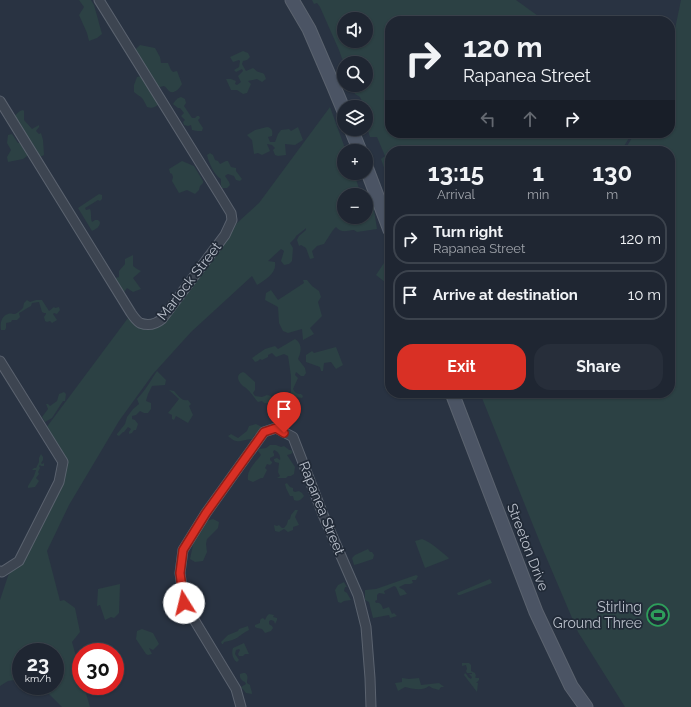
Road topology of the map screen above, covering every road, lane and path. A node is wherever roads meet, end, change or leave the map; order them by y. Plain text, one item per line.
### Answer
1 (99, 0) edge
2 (292, 0) edge
3 (339, 100) edge
4 (0, 101) edge
5 (371, 180) edge
6 (385, 217) edge
7 (0, 361) edge
8 (454, 398) edge
9 (0, 571) edge
10 (241, 707) edge
11 (372, 707) edge
12 (586, 707) edge

1 - 4 street, Marlock Street
2 - 3 main road
5 - 6 main road
7 - 9 street
8 - 12 main road, Streeton Drive
10 - 11 street, Rapanea Street

